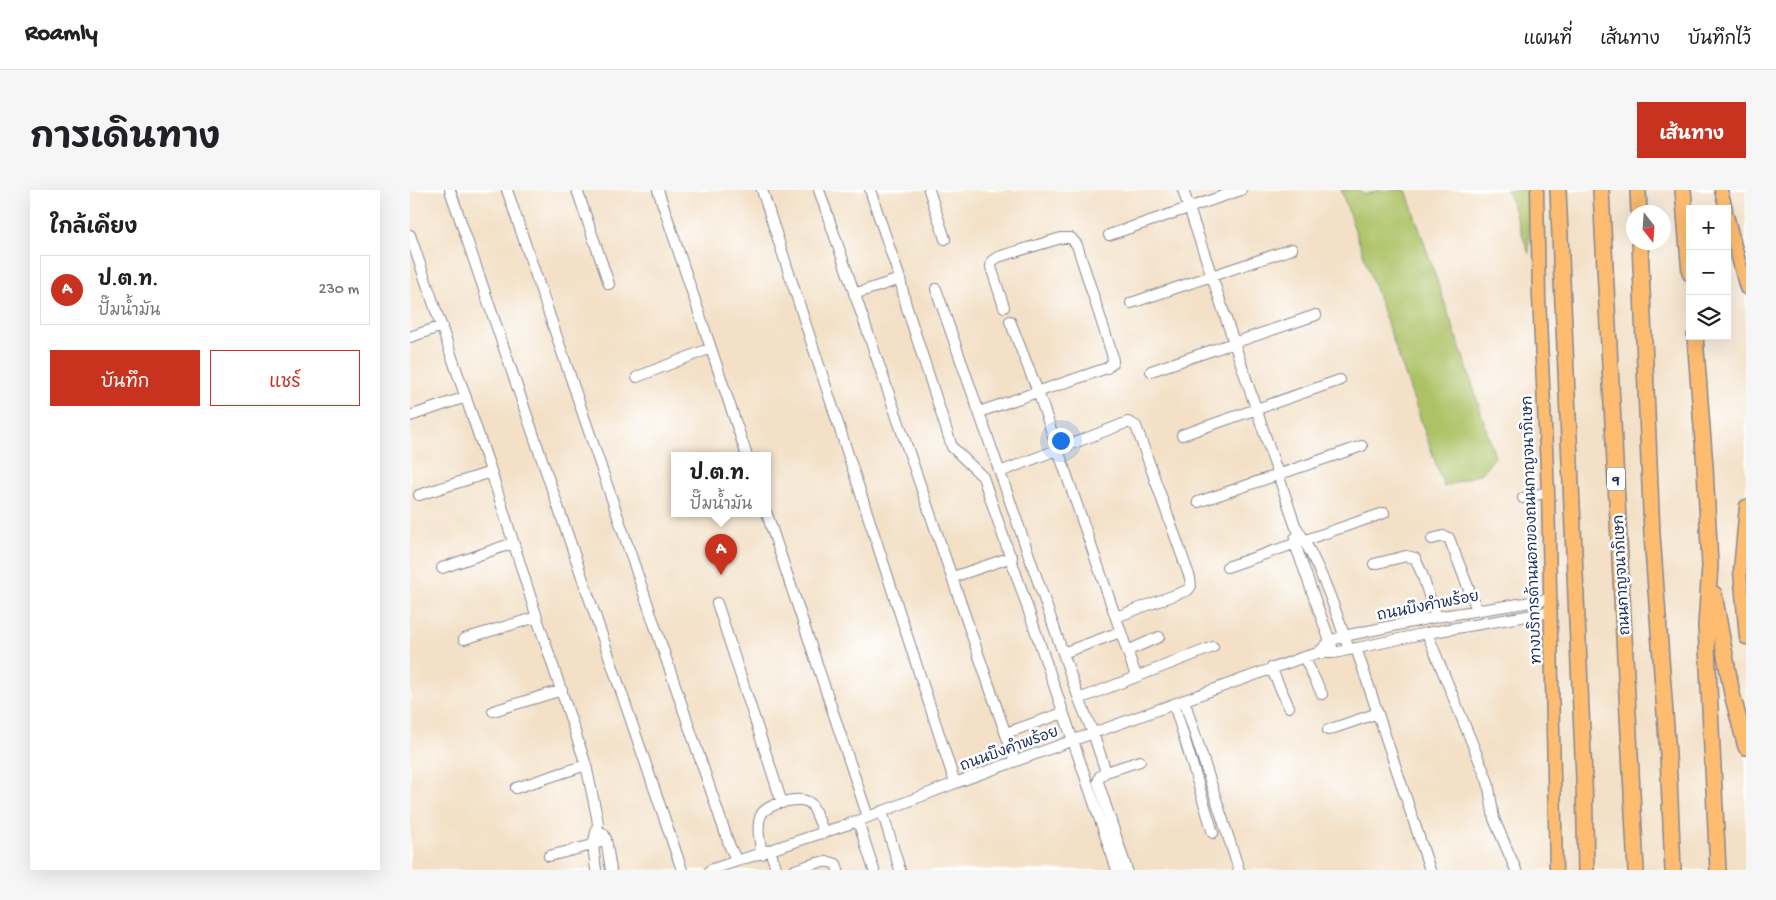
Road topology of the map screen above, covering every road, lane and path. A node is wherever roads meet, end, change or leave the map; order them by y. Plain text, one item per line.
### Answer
1 (450, 190) edge
2 (507, 190) edge
3 (577, 190) edge
4 (658, 190) edge
5 (762, 190) edge
6 (819, 190) edge
7 (870, 190) edge
8 (929, 190) edge
9 (1183, 190) edge
10 (1241, 190) edge
11 (1537, 190) edge
12 (1558, 190) edge
13 (1601, 190) edge
14 (1638, 190) edge
15 (1683, 190) edge
16 (1722, 190) edge
17 (1639, 205) edge
18 (1725, 205) edge
19 (1189, 208) junction
20 (1731, 230) edge
21 (410, 235) edge
22 (1109, 235) dead end
23 (945, 239) dead end
24 (1292, 249) dead end
25 (1640, 250) edge
26 (1688, 250) edge
27 (413, 251) edge
28 (1212, 276) junction
29 (900, 279) junction
30 (608, 284) dead end
31 (1746, 288) edge
32 (936, 289) dead end
33 (854, 294) junction
34 (1131, 303) dead end
35 (1004, 307) dead end
36 (1316, 315) dead end
37 (1010, 322) dead end
38 (442, 326) junction
39 (410, 337) edge
40 (1695, 340) edge
41 (1235, 342) junction
42 (711, 348) junction
43 (1151, 371) dead end
44 (637, 377) dead end
45 (1340, 380) dead end
46 (1038, 392) junction
47 (466, 397) junction
48 (1257, 408) junction
49 (979, 412) junction
50 (410, 416) edge
51 (1182, 435) dead end
52 (1362, 446) dead end
53 (1057, 449) junction
54 (747, 452) edge
55 (491, 472) junction
56 (1000, 472) junction
57 (1280, 475) junction
58 (1548, 492) junction
59 (419, 494) dead end
60 (1522, 498) dead end
61 (1198, 502) dead end
62 (1746, 506) edge
63 (1384, 514) dead end
64 (768, 517) edge
65 (1295, 525) junction
66 (1432, 539) dead end
67 (1306, 541) junction
68 (514, 543) junction
69 (1295, 544) junction
70 (1012, 557) junction
71 (1374, 564) dead end
72 (1710, 566) junction
73 (1227, 567) dead end
74 (442, 568) dead end
75 (1743, 570) edge
76 (952, 577) junction
77 (1329, 593) junction
78 (1315, 599) junction
79 (1550, 599) junction
80 (717, 603) dead end
81 (1477, 610) junction
82 (1550, 612) junction
83 (536, 617) junction
84 (1116, 617) junction
85 (1436, 618) junction
86 (1120, 632) junction
87 (1427, 633) junction
88 (1344, 636) junction
89 (1159, 637) dead end
90 (1746, 638) edge
91 (464, 639) dead end
92 (1330, 641) junction
93 (1212, 646) dead end
94 (1352, 649) junction
95 (1127, 651) junction
96 (1063, 653) junction
97 (1318, 653) junction
98 (1334, 653) junction
99 (1304, 657) junction
100 (1271, 668) junction
101 (1136, 676) junction
102 (562, 690) junction
103 (1322, 694) dead end
104 (1079, 699) junction
105 (1184, 700) junction
106 (1174, 704) junction
107 (1289, 707) dead end
108 (493, 711) dead end
109 (1378, 712) junction
110 (1064, 713) junction
111 (1328, 730) dead end
112 (1006, 733) junction
113 (1093, 733) junction
114 (1073, 741) junction
115 (1746, 747) edge
116 (1015, 761) junction
117 (1140, 761) dead end
118 (586, 765) junction
119 (1106, 772) junction
120 (955, 782) junction
121 (516, 788) dead end
122 (782, 803) junction
123 (882, 812) junction
124 (868, 817) junction
125 (858, 821) junction
126 (598, 824) junction
127 (824, 832) junction
128 (1213, 833) dead end
129 (606, 839) junction
130 (593, 845) junction
131 (766, 852) junction
132 (549, 856) dead end
133 (737, 861) junction
134 (596, 870) edge
135 (611, 870) edge
136 (682, 870) edge
137 (710, 870) edge
138 (777, 870) edge
139 (795, 870) edge
140 (838, 870) edge
141 (874, 870) edge
142 (900, 870) edge
143 (1118, 870) edge
144 (1127, 870) edge
145 (1239, 870) edge
146 (1430, 870) edge
147 (1516, 870) edge
148 (1556, 870) edge
149 (1586, 870) edge
150 (1636, 870) edge
151 (1673, 870) edge
152 (1718, 870) edge

1 - 136 street
2 - 133 street
3 - 30 street
4 - 42 street
5 - 120 street
6 - 33 street
7 - 29 street
8 - 23 street
9 - 19 street
10 - 19 street
11 - 58 main road, ทางบริการด้านนอกของถนนกาญจนาภิเษก
12 - 149 highway
13 - 150 highway, ถนนกาญจนาภิเษก / 9
14 - 17 highway
15 - 26 highway
16 - 18 main road
19 - 22 street
19 - 28 street
20 - 31 main road
21 - 27 street
24 - 28 street
25 - 151 highway
27 - 38 street
28 - 34 street
28 - 41 street
29 - 33 street
29 - 70 street
32 - 49 street
33 - 76 street
35 - 46 street
36 - 41 street
37 - 46 street
38 - 39 street
38 - 47 street
40 - 72 highway
41 - 43 street
41 - 48 street
42 - 44 street
42 - 54 street
45 - 48 street
46 - 49 street
46 - 53 street
47 - 50 street
47 - 55 street
48 - 51 street
48 - 57 street
49 - 56 street
52 - 57 street
53 - 56 street
53 - 84 street
53 - 84 street
55 - 59 street
55 - 68 street
56 - 96 street
57 - 61 street
57 - 65 street
58 - 60 street
58 - 79 main road, ทางบริการด้านนอกของถนนกาญจนาภิเษก
62 - 75 main road
63 - 67 street
64 - 124 street
65 - 67 street
65 - 69 street
66 - 81 street
67 - 69 street
67 - 77 street
68 - 74 street
68 - 83 street
69 - 73 street
69 - 78 street
70 - 76 street
70 - 110 street
71 - 85 street
72 - 115 highway
72 - 152 highway
75 - 90 main road
76 - 112 street
77 - 78 street
77 - 88 street
78 - 92 street
79 - 81 street, ถนนบึงคำพร้อย
79 - 82 main road, ทางบริการด้านนอกของถนนกาญจนาภิเษก
80 - 122 street
81 - 85 street, ถนนบึงคำพร้อย
82 - 87 street, ถนนบึงคำพร้อย
82 - 148 main road, ทางบริการด้านนอกของถนนกาญจนาภิเษก
83 - 91 street
83 - 102 street
84 - 86 street
85 - 88 street, ถนนบึงคำพร้อย
86 - 95 street
86 - 96 street
87 - 94 street, ถนนบึงคำพร้อย
87 - 147 street
88 - 92 street, ถนนบึงคำพร้อย
88 - 94 street
89 - 95 street
92 - 97 street, ถนนบึงคำพร้อย
92 - 98 street
93 - 101 street
94 - 98 street, ถนนบึงคำพร้อย
94 - 109 street
95 - 101 street
96 - 104 street
97 - 98 street, ถนนบึงคำพร้อย
97 - 99 street, ถนนบึงคำพร้อย
99 - 100 street, ถนนบึงคำพร้อย
99 - 103 street
100 - 105 street, ถนนบึงคำพร้อย
100 - 107 street
101 - 104 street
102 - 108 street
102 - 118 street
104 - 113 street
105 - 106 street, ถนนบึงคำพร้อย
105 - 145 street
106 - 113 street, ถนนบึงคำพร้อย
106 - 128 street
109 - 111 street
109 - 146 street
110 - 112 street
110 - 114 street
112 - 116 street
113 - 114 street, ถนนบึงคำพร้อย
113 - 119 street
114 - 116 street, ถนนบึงคำพร้อย
114 - 143 street
116 - 120 street, ถนนบึงคำพร้อย
117 - 119 street
118 - 121 street
118 - 126 street
119 - 144 street
120 - 123 street, ถนนบึงคำพร้อย
122 - 127 street
122 - 131 street
123 - 124 street, ถนนบึงคำพร้อย
123 - 142 street
124 - 125 street, ถนนบึงคำพร้อย
125 - 127 street, ถนนบึงคำพร้อย
125 - 141 street
126 - 129 street
126 - 130 street
127 - 131 street, ถนนบึงคำพร้อย
129 - 130 street
129 - 135 street
130 - 132 street
130 - 134 street
131 - 133 street, ถนนบึงคำพร้อย
131 - 138 street
133 - 137 street, ถนนบึงคำพร้อย
139 - 140 street

